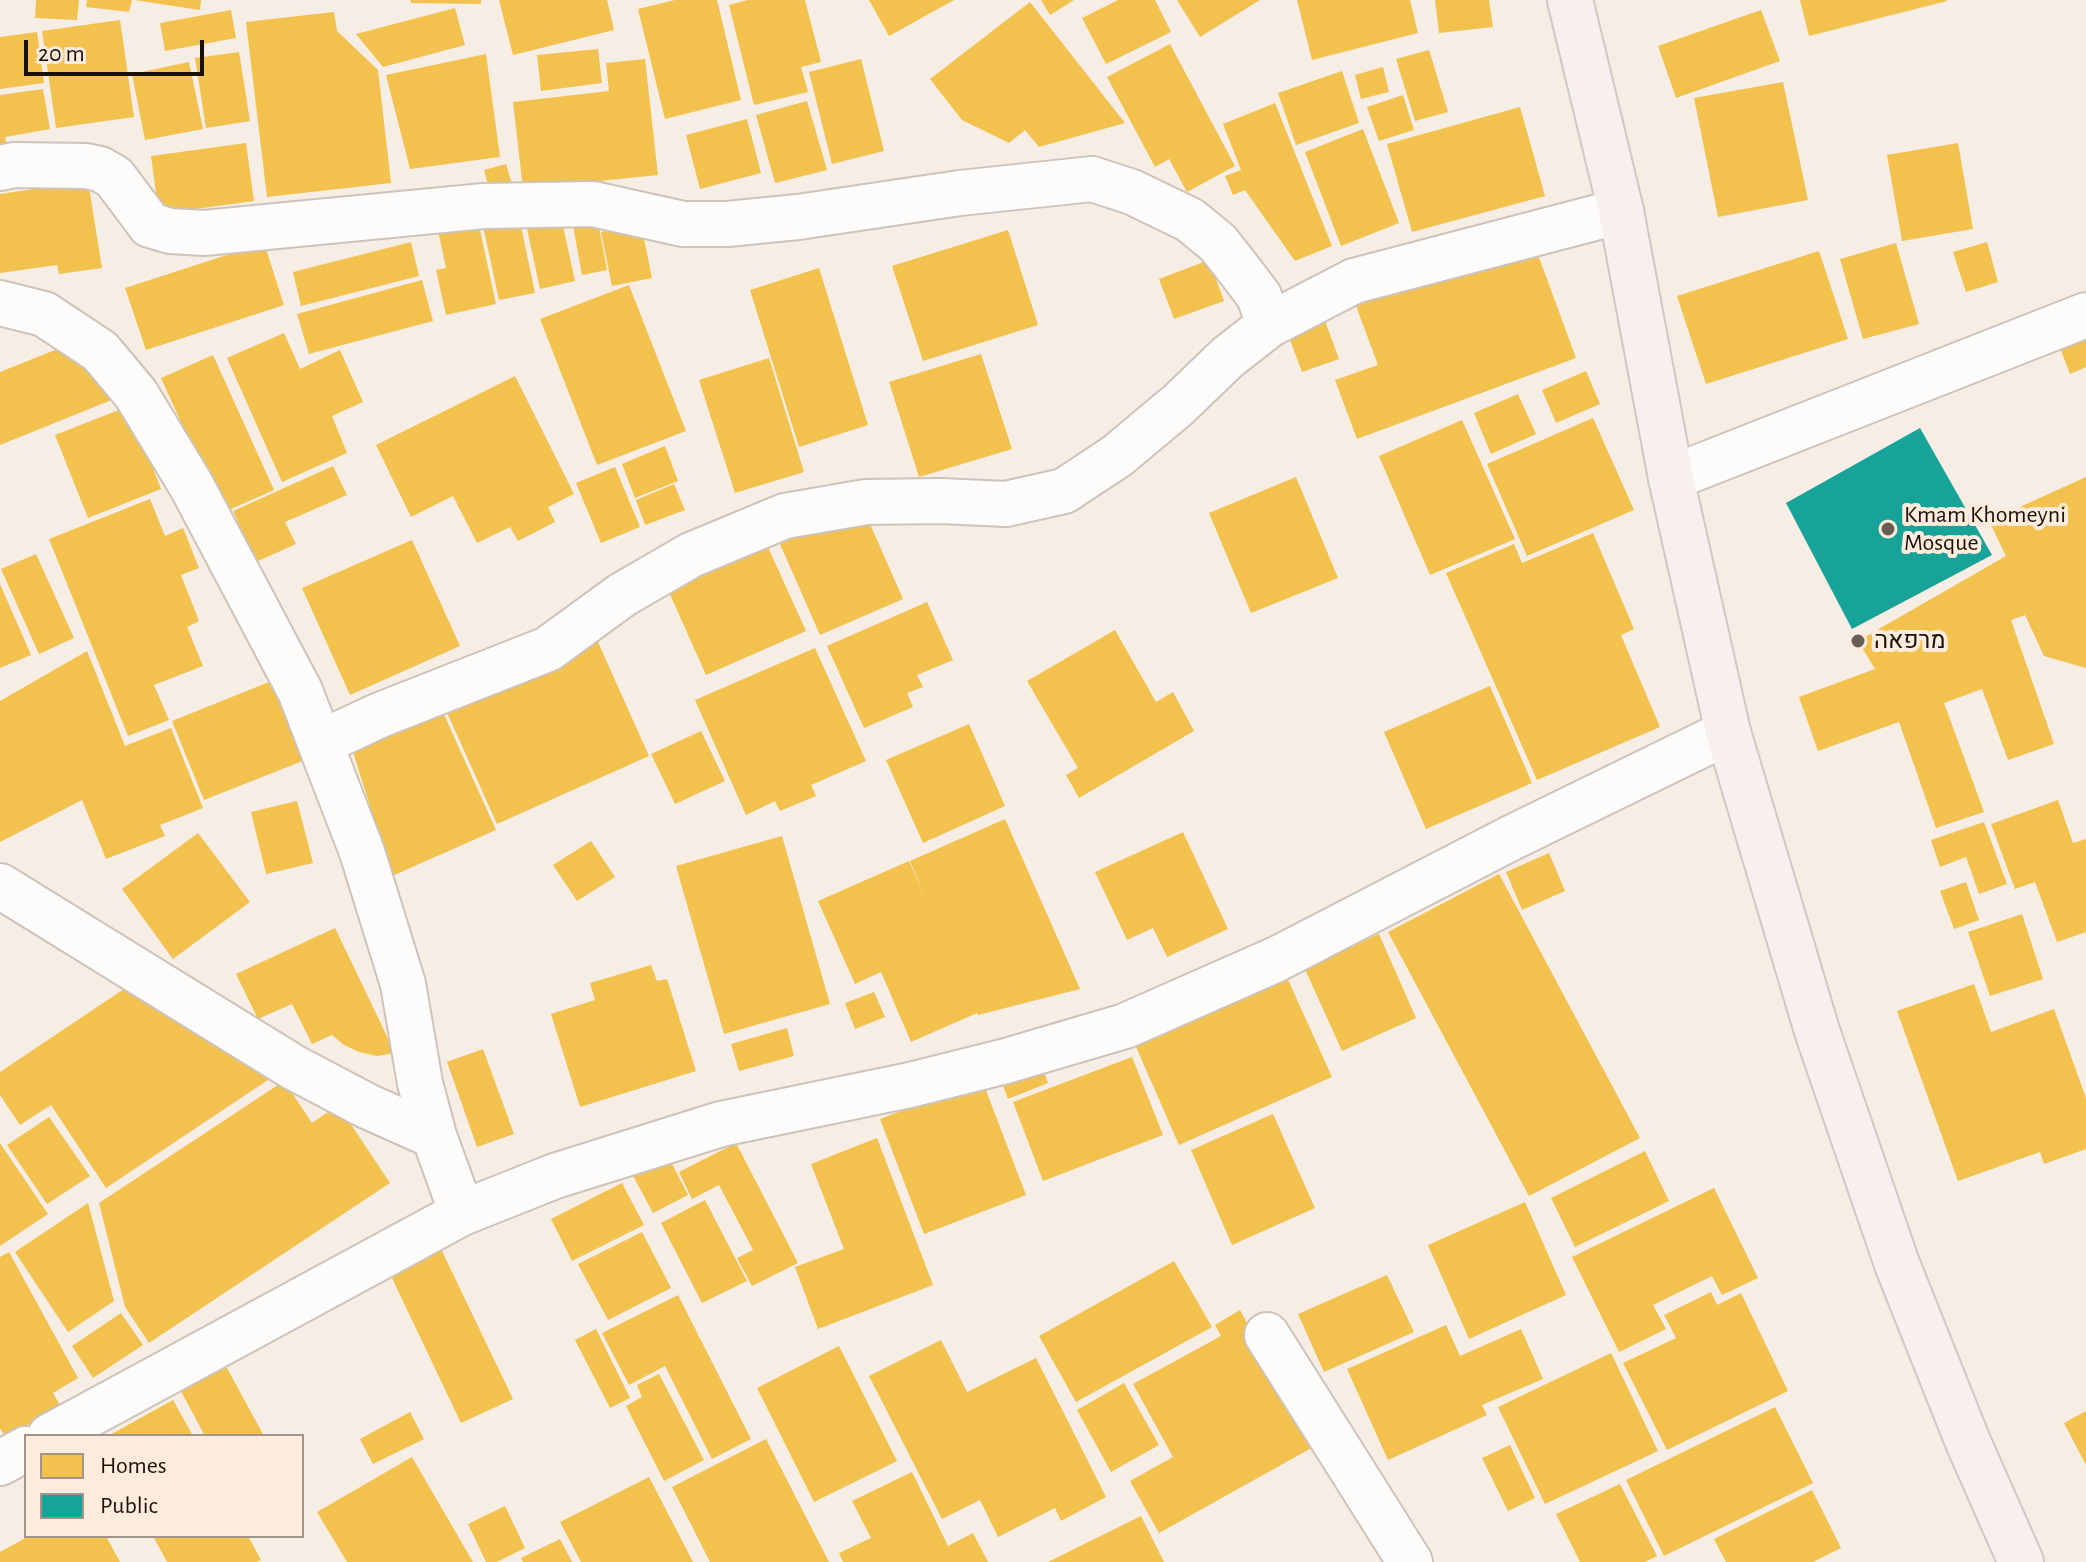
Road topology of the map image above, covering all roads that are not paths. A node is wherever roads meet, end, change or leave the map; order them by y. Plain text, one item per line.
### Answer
1 (1570, 0) edge
2 (0, 168) edge
3 (1621, 211) junction
4 (0, 303) edge
5 (2086, 315) edge
6 (1269, 325) junction
7 (1671, 478) junction
8 (1728, 732) junction
9 (320, 743) junction
10 (0, 886) edge
11 (434, 1136) junction
12 (462, 1213) junction
13 (1267, 1335) dead end
14 (54, 1434) edge
15 (24, 1450) edge
16 (0, 1463) edge
17 (1410, 1562) edge
18 (2021, 1562) edge

1 - 3 main road
2 - 6 street
3 - 6 street
3 - 7 main road
4 - 9 street
5 - 7 street
6 - 9 street
7 - 8 main road
8 - 12 street
8 - 18 main road
9 - 11 street
10 - 11 street
11 - 12 street
12 - 14 street
13 - 17 street
15 - 16 street

